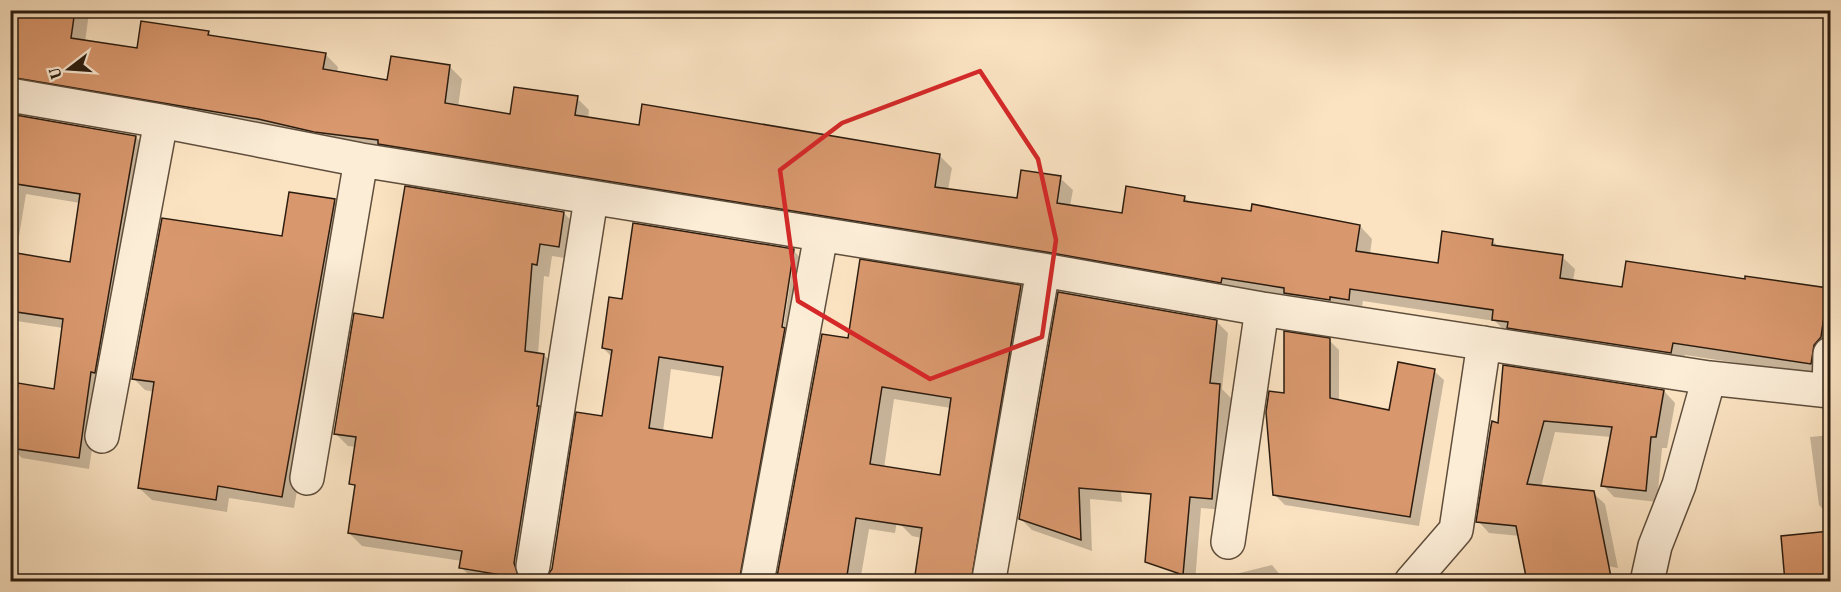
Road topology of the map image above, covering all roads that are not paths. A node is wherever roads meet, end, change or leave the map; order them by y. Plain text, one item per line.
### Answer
1 (10, 95) edge
2 (161, 121) junction
3 (361, 160) junction
4 (591, 198) junction
5 (821, 235) junction
6 (1043, 270) junction
7 (1262, 309) junction
8 (1484, 343) junction
9 (1830, 354) edge
10 (1709, 378) junction
11 (1830, 391) edge
12 (102, 436) dead end
13 (307, 478) dead end
14 (1228, 542) dead end
15 (533, 566) dead end
16 (989, 579) dead end
17 (757, 582) edge
18 (1411, 582) edge
19 (1647, 582) edge

1 - 2 street
2 - 3 street
2 - 12 street
3 - 4 street
3 - 13 street
4 - 5 street
4 - 15 street
5 - 6 street
5 - 17 street
6 - 7 street
6 - 16 street
7 - 8 street
7 - 14 street
8 - 10 street
8 - 18 street
9 - 11 street
10 - 11 street
10 - 19 street

